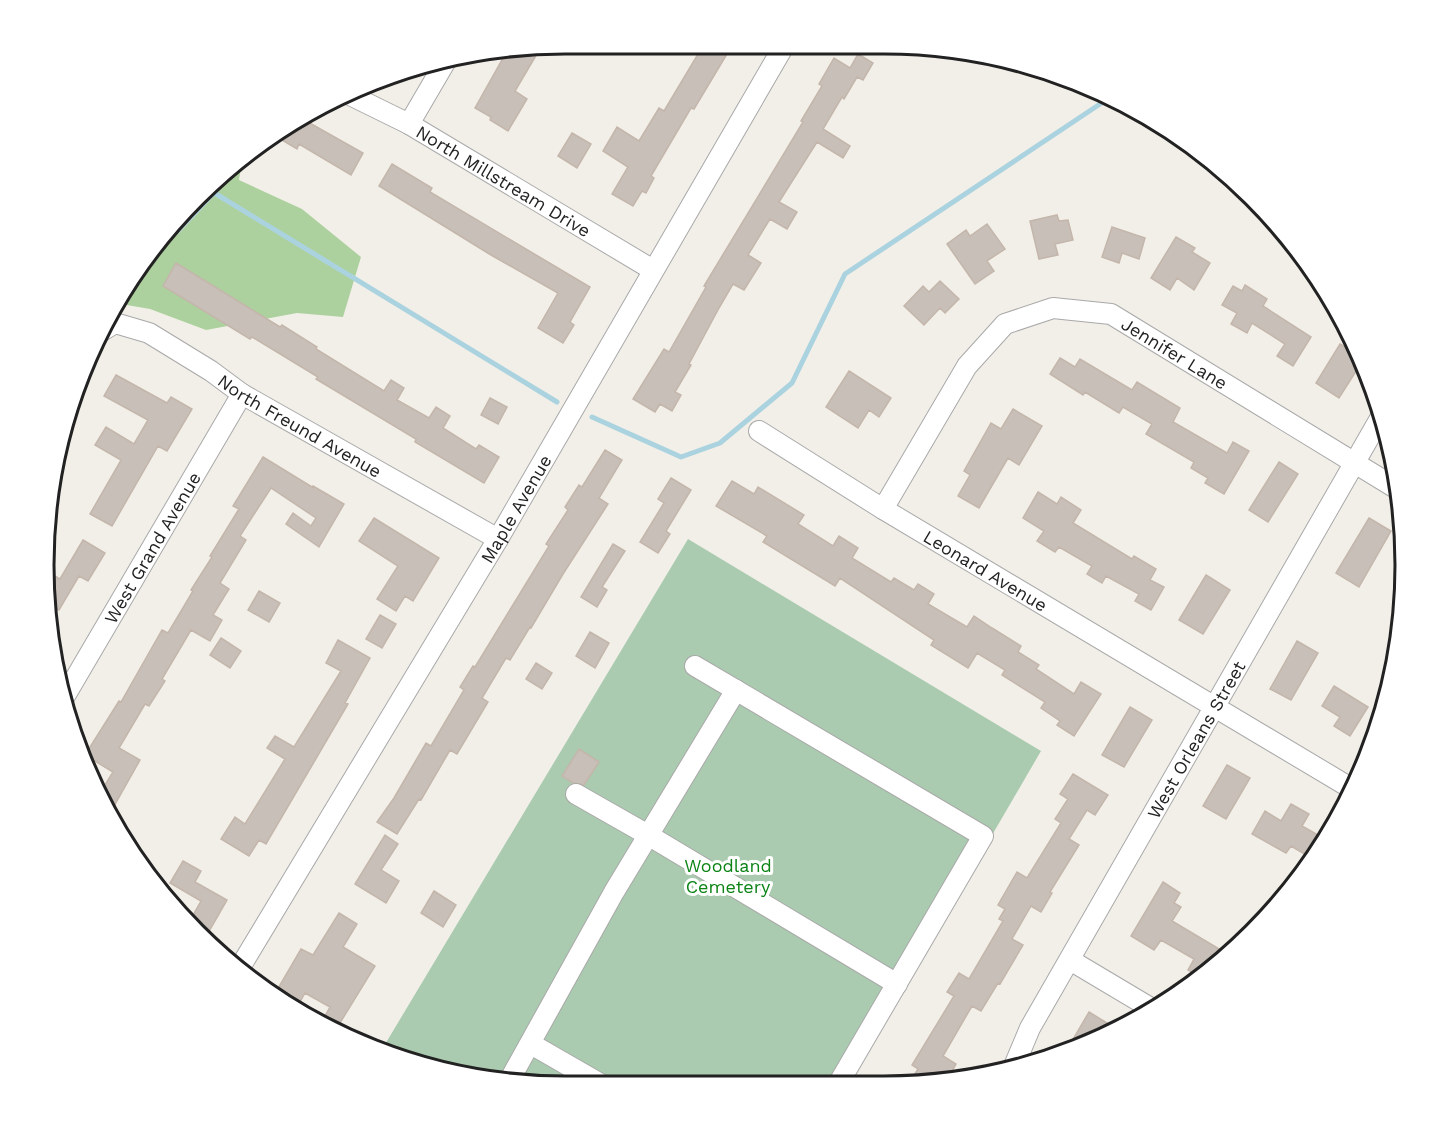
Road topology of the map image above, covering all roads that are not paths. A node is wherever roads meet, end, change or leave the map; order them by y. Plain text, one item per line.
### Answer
1 (779, 54) edge
2 (441, 69) edge
3 (358, 98) edge
4 (408, 124) junction
5 (653, 270) junction
6 (115, 323) edge
7 (243, 394) junction
8 (1376, 426) edge
9 (759, 431) dead end
10 (1355, 464) junction
11 (1388, 484) edge
12 (884, 508) junction
13 (498, 539) junction
14 (695, 666) dead end
15 (69, 689) edge
16 (736, 690) junction
17 (1213, 707) junction
18 (1345, 785) edge
19 (576, 794) dead end
20 (648, 835) junction
21 (1070, 960) junction
22 (244, 962) edge
23 (897, 984) junction
24 (1145, 1004) edge
25 (531, 1044) junction
26 (1017, 1059) edge
27 (514, 1073) edge
28 (587, 1076) edge
29 (843, 1076) edge

1 - 5 street, Maple Avenue
2 - 4 street
3 - 4 street, North Millstream Drive
4 - 5 street, North Millstream Drive
5 - 13 street, Maple Avenue
6 - 7 street, North Freund Avenue
7 - 13 street, North Freund Avenue
7 - 15 street, West Grand Avenue
8 - 10 street, West Orleans Street
9 - 12 street, Leonard Avenue
10 - 11 street, Jennifer Lane
10 - 12 street, Jennifer Lane
10 - 17 street, West Orleans Street
12 - 17 street, Leonard Avenue
13 - 22 street, Maple Avenue
14 - 16 street
16 - 20 street
16 - 23 street
17 - 18 street, Leonard Avenue
17 - 21 street, West Orleans Street
19 - 20 street
20 - 23 street
20 - 25 street
21 - 24 street
21 - 26 street, West Orleans Street
23 - 29 street
25 - 27 street
25 - 28 street

